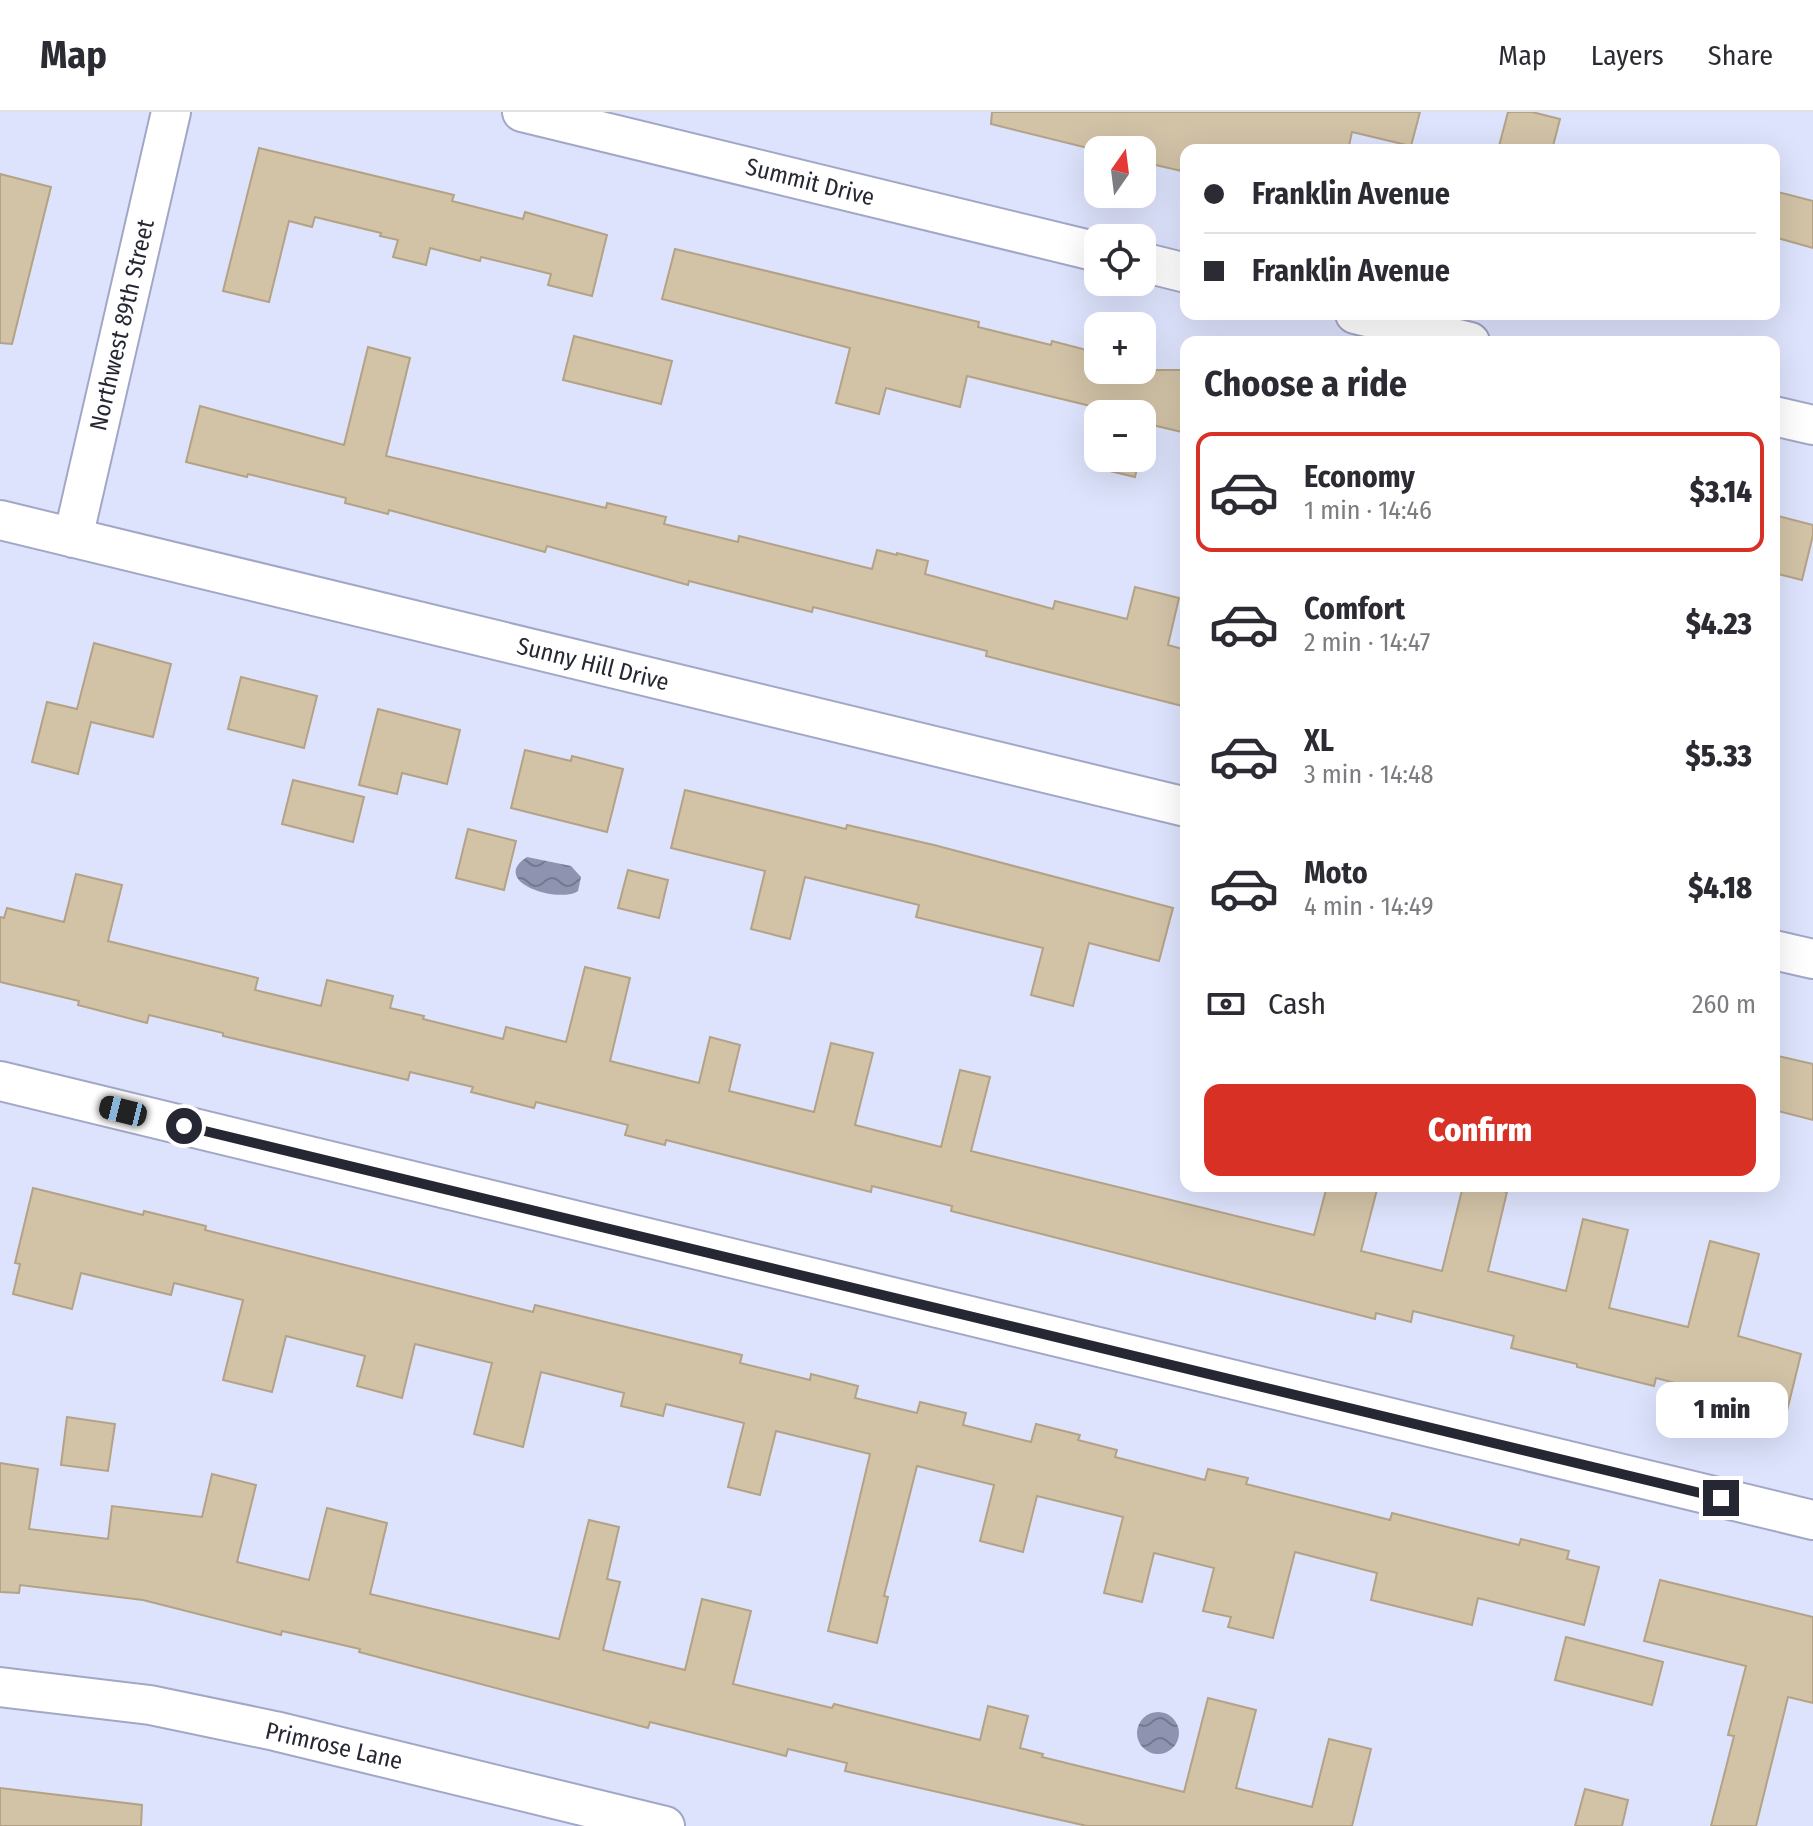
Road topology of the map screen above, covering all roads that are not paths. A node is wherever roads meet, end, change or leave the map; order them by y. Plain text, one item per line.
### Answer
1 (171, 112) edge
2 (522, 112) edge
3 (1084, 249) edge
4 (1156, 266) edge
5 (1180, 272) edge
6 (1380, 320) edge
7 (1445, 336) edge
8 (1780, 417) edge
9 (1813, 425) edge
10 (0, 520) edge
11 (73, 538) junction
12 (1180, 806) edge
13 (1780, 951) edge
14 (1813, 959) edge
15 (0, 1081) edge
16 (1813, 1520) edge
17 (0, 1687) edge
18 (665, 1826) edge

1 - 11 street, Northwest 89th Street
2 - 3 street, Summit Drive
4 - 5 street
6 - 7 street
8 - 9 street
10 - 11 street, Sunny Hill Drive
11 - 12 street, Sunny Hill Drive
13 - 14 street
15 - 16 street
17 - 18 street, Primrose Lane

